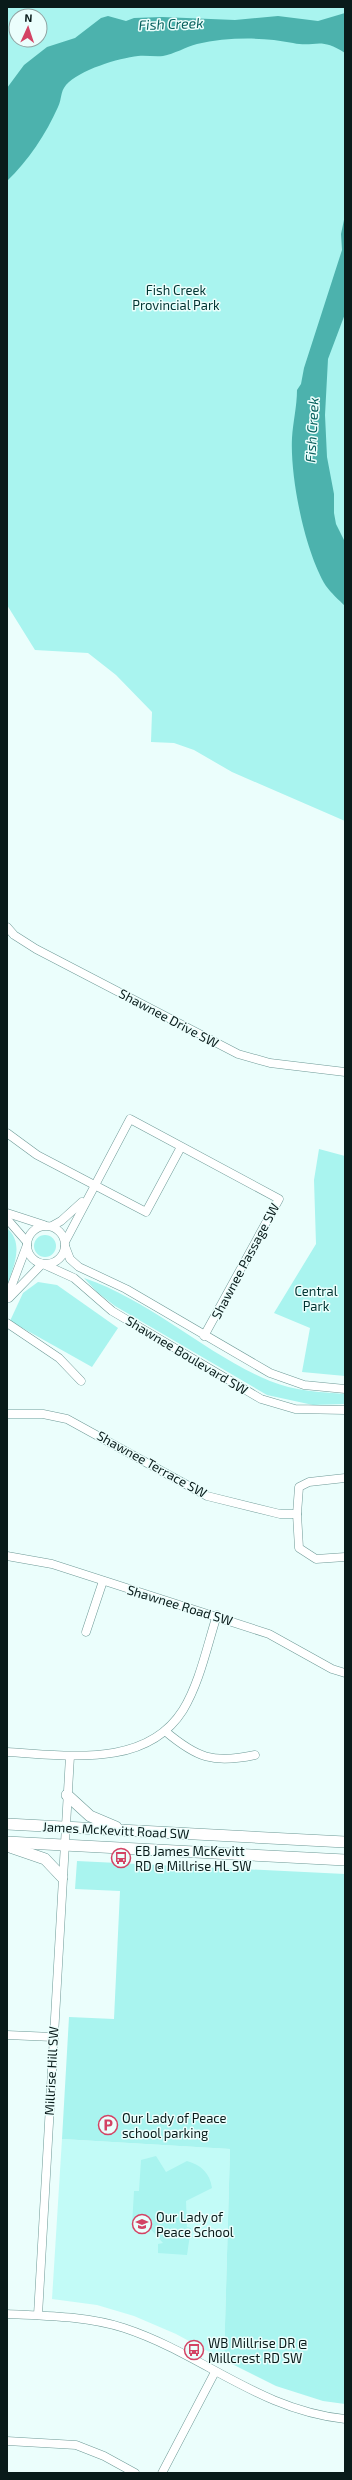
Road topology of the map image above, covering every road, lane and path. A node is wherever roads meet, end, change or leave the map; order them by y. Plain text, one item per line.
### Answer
1 (7, 927) edge
2 (345, 1072) edge
3 (7, 1133) edge
4 (182, 1147) junction
5 (93, 1186) junction
6 (89, 1194) junction
7 (7, 1214) edge
8 (7, 1220) edge
9 (48, 1226) junction
10 (27, 1244) junction
11 (65, 1244) junction
12 (42, 1264) junction
13 (7, 1299) edge
14 (7, 1323) edge
15 (204, 1336) junction
16 (81, 1381) dead end
17 (345, 1389) edge
18 (345, 1410) edge
19 (7, 1414) edge
20 (345, 1478) edge
21 (297, 1514) junction
22 (7, 1556) edge
23 (345, 1557) edge
24 (103, 1581) junction
25 (217, 1615) junction
26 (86, 1632) dead end
27 (345, 1673) edge
28 (165, 1731) junction
29 (7, 1752) edge
30 (255, 1755) dead end
31 (70, 1756) junction
32 (67, 1795) junction
33 (7, 1824) edge
34 (65, 1827) junction
35 (124, 1830) junction
36 (7, 1842) edge
37 (345, 1842) edge
38 (64, 1845) junction
39 (7, 1846) edge
40 (345, 1860) edge
41 (62, 1877) junction
42 (7, 2035) edge
43 (53, 2037) junction
44 (7, 2314) edge
45 (38, 2315) junction
46 (215, 2372) junction
47 (345, 2419) edge
48 (7, 2440) edge
49 (135, 2473) edge
50 (162, 2473) edge

1 - 2 street, Shawnee Drive SW
3 - 5 street
4 - 5 street
4 - 5 street, Shawnee Passage SW
4 - 15 street, Shawnee Passage SW
5 - 6 street, Shawnee Passage SW
6 - 9 street
6 - 11 street, Shawnee Passage SW
7 - 9 street
8 - 10 street
9 - 10 street
9 - 11 street
10 - 12 street
10 - 13 street
11 - 12 street
11 - 15 street, Shawnee Boulevard SW
12 - 13 street
12 - 18 street, Shawnee Boulevard SW
14 - 16 street
15 - 17 street, Shawnee Boulevard SW
19 - 21 street, Shawnee Terrace SW
20 - 21 street
21 - 23 street
22 - 24 street, Shawnee Road SW
24 - 25 street, Shawnee Road SW
24 - 26 street
25 - 27 street, Shawnee Road SW
25 - 28 street
28 - 30 street
28 - 31 street
29 - 31 street
31 - 32 street, Millrise Hill SW
32 - 34 street, Millrise Hill SW
32 - 35 main road
33 - 34 main road, James McKevitt Road SW
34 - 35 main road, James McKevitt Road SW
34 - 38 street, Millrise Hill SW
35 - 37 main road, James McKevitt Road SW
36 - 38 main road, James McKevitt Road SW
38 - 40 main road, James McKevitt Road SW
38 - 41 street, Millrise Hill SW
39 - 41 main road
41 - 43 street, Millrise Hill SW
42 - 43 street
43 - 45 street, Millrise Hill SW
44 - 45 street
45 - 46 street
46 - 47 street
46 - 50 street
48 - 49 street

